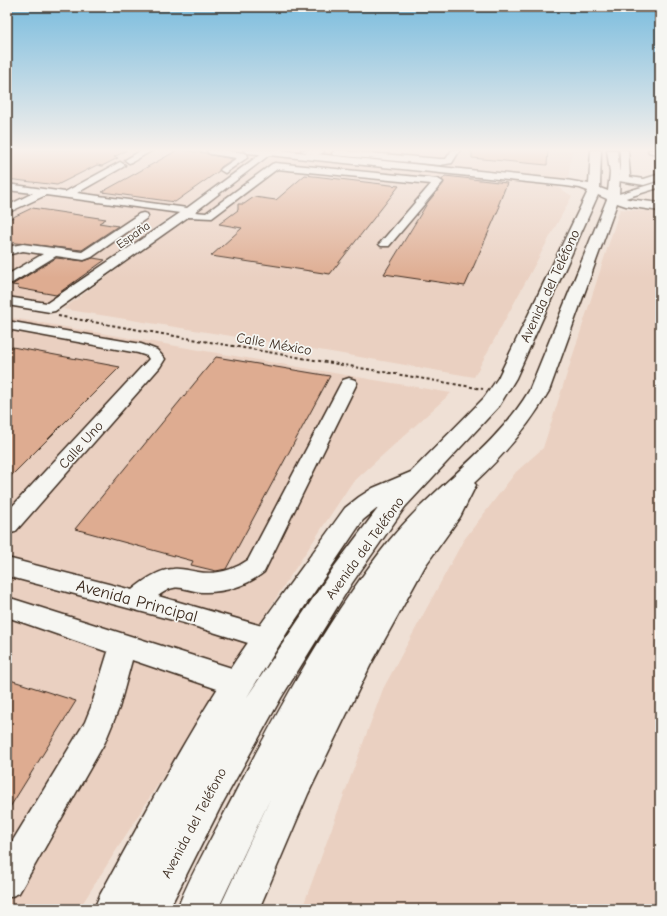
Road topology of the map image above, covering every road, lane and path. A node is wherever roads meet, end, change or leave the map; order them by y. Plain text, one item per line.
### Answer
1 (43, 193) edge
2 (51, 193) edge
3 (213, 193) edge
4 (239, 193) edge
5 (429, 193) edge
6 (580, 193) edge
7 (592, 193) edge
8 (616, 193) edge
9 (630, 193) edge
10 (62, 194) joint
11 (591, 196) junction
12 (615, 197) junction
13 (7, 198) edge
14 (180, 201) dead end
15 (43, 202) dead end
16 (7, 203) edge
17 (23, 203) junction
18 (660, 206) edge
19 (169, 208) junction
20 (7, 210) edge
21 (128, 214) dead end
22 (183, 215) junction
23 (143, 216) junction
24 (385, 244) dead end
25 (7, 251) edge
26 (52, 253) junction
27 (7, 280) edge
28 (7, 301) edge
29 (50, 308) junction
30 (7, 325) edge
31 (349, 383) dead end
32 (499, 392) junction
33 (468, 474) junction
34 (419, 477) junction
35 (7, 526) edge
36 (384, 542) junction
37 (7, 567) edge
38 (136, 600) junction
39 (7, 607) edge
40 (267, 638) junction
41 (123, 645) junction
42 (238, 683) junction
43 (7, 882) edge
44 (114, 909) edge
45 (148, 909) edge
46 (197, 909) edge
47 (239, 909) edge

1 - 17 street
2 - 10 street
3 - 22 street, España
4 - 22 street
5 - 24 street
6 - 11 main road
7 - 11 main road, Avenida del Teléfono
8 - 12 main road, Avenida del Teléfono
9 - 12 street
10 - 19 street
11 - 12 main road
11 - 32 main road, Avenida del Teléfono
12 - 18 main road
12 - 33 main road, Avenida del Teléfono
13 - 17 street
14 - 19 street
15 - 17 street
16 - 17 street
17 - 20 street
19 - 22 street
21 - 23 street
22 - 23 street
22 - 29 street, España
23 - 26 street
25 - 26 street
26 - 27 street
28 - 29 street
29 - 32 path, Calle México
30 - 35 street, Calle Uno
31 - 38 street
32 - 34 main road, Avenida del Teléfono
33 - 36 main road, Avenida del Teléfono
33 - 47 main road
34 - 36 main road, Avenida del Teléfono
34 - 40 main road
36 - 45 main road, Avenida del Teléfono
36 - 46 main road, Avenida del Teléfono
37 - 38 street, Avenida Principal
38 - 40 street, Avenida Principal
39 - 41 street
40 - 42 main road
41 - 42 street
41 - 43 street
42 - 44 main road

